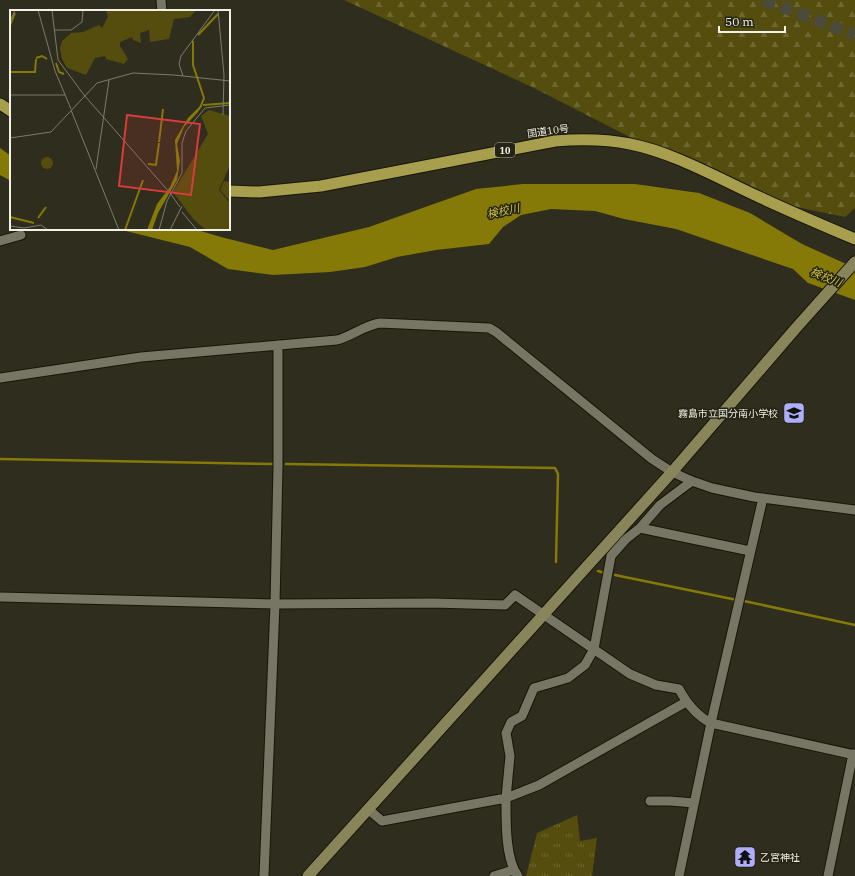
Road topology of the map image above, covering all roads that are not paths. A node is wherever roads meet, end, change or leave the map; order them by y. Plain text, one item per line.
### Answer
1 (161, 0) edge
2 (162, 10) edge
3 (0, 104) edge
4 (10, 110) edge
5 (230, 191) edge
6 (21, 235) dead end
7 (855, 239) edge
8 (0, 241) edge
9 (855, 262) edge
10 (278, 345) junction
11 (0, 378) edge
12 (672, 472) junction
13 (692, 482) junction
14 (763, 498) junction
15 (855, 510) edge
16 (640, 528) junction
17 (750, 551) junction
18 (0, 598) edge
19 (275, 604) junction
20 (543, 615) junction
21 (594, 649) junction
22 (686, 702) junction
23 (711, 723) junction
24 (854, 755) edge
25 (506, 798) junction
26 (650, 801) dead end
27 (694, 803) junction
28 (368, 809) junction
29 (516, 873) edge
30 (264, 876) edge
31 (308, 876) edge
32 (494, 876) edge
33 (679, 876) edge
34 (828, 876) edge

1 - 2 street
3 - 4 highway
5 - 7 highway, 国道10号 / 10
6 - 8 street
9 - 12 main road
10 - 11 street
10 - 12 street
10 - 19 street
12 - 13 street
12 - 20 main road
13 - 14 street
13 - 16 street
14 - 15 street
14 - 17 street
16 - 17 street
16 - 21 street
17 - 23 street
18 - 19 street
19 - 20 street
19 - 30 street
20 - 21 street
20 - 28 main road
21 - 22 street
21 - 25 street
22 - 23 street
22 - 25 street
23 - 24 street
23 - 27 street
24 - 34 street
25 - 28 street
25 - 29 street
26 - 27 street
27 - 33 street
28 - 31 main road
29 - 32 street

